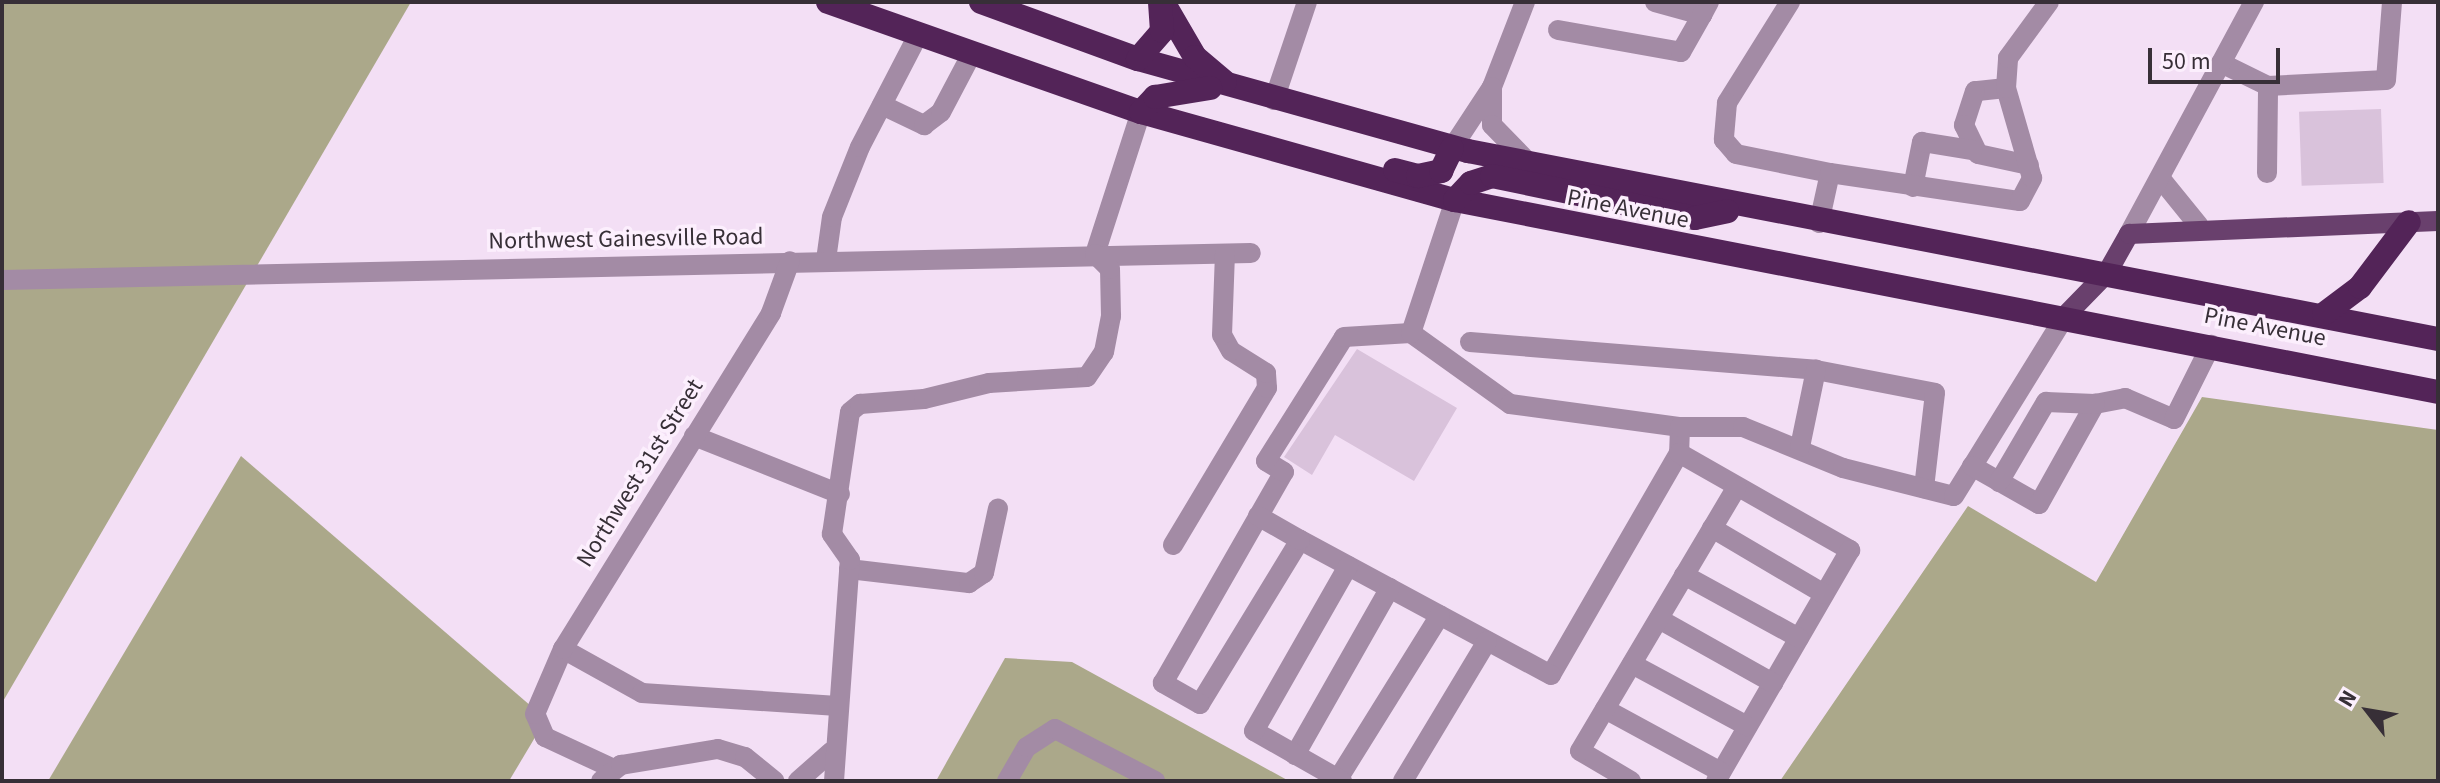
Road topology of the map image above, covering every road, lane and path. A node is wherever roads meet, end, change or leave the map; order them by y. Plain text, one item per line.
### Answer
1 (828, 2) edge
2 (981, 2) edge
3 (1162, 2) edge
4 (1307, 2) edge
5 (1525, 2) edge
6 (1655, 2) edge
7 (1790, 2) edge
8 (2049, 2) edge
9 (2254, 2) edge
10 (2392, 2) edge
11 (1706, 9) edge
12 (1558, 30) dead end
13 (918, 35) junction
14 (971, 55) junction
15 (1138, 59) junction
16 (2221, 63) junction
17 (2268, 86) junction
18 (1492, 87) junction
19 (1233, 88) junction
20 (2006, 88) junction
21 (1274, 100) junction
22 (882, 105) junction
23 (1141, 112) junction
24 (1452, 148) junction
25 (1972, 150) junction
26 (1271, 152) junction
27 (2029, 165) junction
28 (1533, 166) junction
29 (1830, 173) junction
30 (2267, 173) dead end
31 (2161, 179) junction
32 (1913, 187) junction
33 (1455, 200) junction
34 (1738, 208) junction
35 (2438, 221) edge
36 (2409, 222) junction
37 (1819, 223) junction
38 (2199, 226) junction
39 (2129, 234) junction
40 (1251, 253) dead end
41 (1095, 254) junction
42 (1225, 254) junction
43 (826, 260) junction
44 (790, 261) junction
45 (2107, 273) junction
46 (2, 280) edge
47 (2324, 314) junction
48 (2065, 316) junction
49 (1411, 333) junction
50 (2438, 339) edge
51 (1470, 342) dead end
52 (2211, 345) junction
53 (1816, 370) junction
54 (2021, 387) junction
55 (2438, 392) edge
56 (2046, 402) junction
57 (2095, 404) junction
58 (1680, 427) junction
59 (694, 436) junction
60 (1800, 447) junction
61 (1679, 453) junction
62 (1972, 466) junction
63 (1999, 482) junction
64 (1736, 488) junction
65 (1924, 488) junction
66 (840, 494) junction
67 (998, 508) dead end
68 (1258, 516) junction
69 (1712, 528) junction
70 (1300, 540) junction
71 (1173, 545) dead end
72 (1348, 566) junction
73 (849, 569) junction
74 (1684, 575) junction
75 (1390, 588) junction
76 (1824, 594) junction
77 (1440, 615) junction
78 (1659, 619) junction
79 (1799, 638) junction
80 (1487, 641) junction
81 (563, 649) junction
82 (1632, 664) junction
83 (1773, 683) junction
84 (838, 706) junction
85 (1605, 709) junction
86 (1747, 726) junction
87 (832, 751) junction
88 (1295, 755) junction
89 (608, 775) edge
90 (1718, 777) edge
91 (1340, 780) edge
92 (775, 781) edge
93 (798, 781) edge
94 (834, 781) edge
95 (1007, 781) edge
96 (1155, 781) edge
97 (1403, 781) edge
98 (1631, 781) edge

1 - 13 highway, Pine Avenue
2 - 15 highway, Pine Avenue
3 - 15 highway
3 - 19 highway
4 - 21 street
5 - 18 street
6 - 11 street
7 - 29 street
8 - 20 street
9 - 16 street
10 - 17 street
11 - 12 street
13 - 14 highway, Pine Avenue
13 - 22 street
14 - 22 street
14 - 23 highway, Pine Avenue
15 - 19 highway, Pine Avenue
16 - 17 street
16 - 31 street
17 - 30 street
18 - 24 street
18 - 28 street
19 - 21 highway, Pine Avenue
19 - 23 highway
20 - 25 street
20 - 27 street
21 - 24 highway, Pine Avenue
22 - 43 street
23 - 26 highway, Pine Avenue
23 - 41 street
24 - 26 highway
24 - 28 highway, Pine Avenue
25 - 27 street
25 - 32 street
26 - 33 highway, Pine Avenue
27 - 32 street
28 - 34 highway, Pine Avenue
29 - 32 street
29 - 37 street
31 - 38 street
31 - 39 street
33 - 34 highway
33 - 48 highway, Pine Avenue
33 - 49 street
34 - 37 highway, Pine Avenue
35 - 36 main road
36 - 38 main road
36 - 47 highway
37 - 45 highway, Pine Avenue
38 - 39 main road
39 - 45 main road
40 - 42 street, Northwest Gainesville Road
41 - 42 street, Northwest Gainesville Road
41 - 43 street, Northwest Gainesville Road
41 - 66 street
42 - 71 street
43 - 44 street, Northwest Gainesville Road
44 - 46 street, Northwest Gainesville Road
44 - 59 street, Northwest 31st Street
45 - 47 highway, Pine Avenue
45 - 48 main road
47 - 50 highway, Pine Avenue
48 - 52 highway, Pine Avenue
48 - 54 street
49 - 58 street
49 - 68 street
51 - 53 street
52 - 55 highway, Pine Avenue
52 - 57 street
53 - 60 street
53 - 65 street
54 - 56 street
54 - 62 street
56 - 57 street
56 - 63 street
57 - 63 street
58 - 60 street
58 - 61 street
59 - 66 street
59 - 81 street, Northwest 31st Street
60 - 65 street
61 - 64 street
61 - 80 street
62 - 63 street
62 - 65 street
64 - 69 street
64 - 76 street
66 - 73 street
67 - 73 street
68 - 70 street
68 - 70 street
69 - 74 street
69 - 76 street
70 - 72 street
72 - 75 street
72 - 88 street
73 - 84 street
74 - 78 street
74 - 79 street
75 - 77 street
75 - 88 street
76 - 79 street
77 - 80 street
77 - 91 street
78 - 82 street
78 - 83 street
79 - 83 street
80 - 97 street
81 - 84 street
81 - 89 street, Northwest 31st Street
82 - 85 street
82 - 86 street
83 - 86 street
84 - 87 street
85 - 90 street
85 - 98 street
86 - 90 street
87 - 93 street
87 - 94 street
88 - 91 street
89 - 92 street
95 - 96 street

